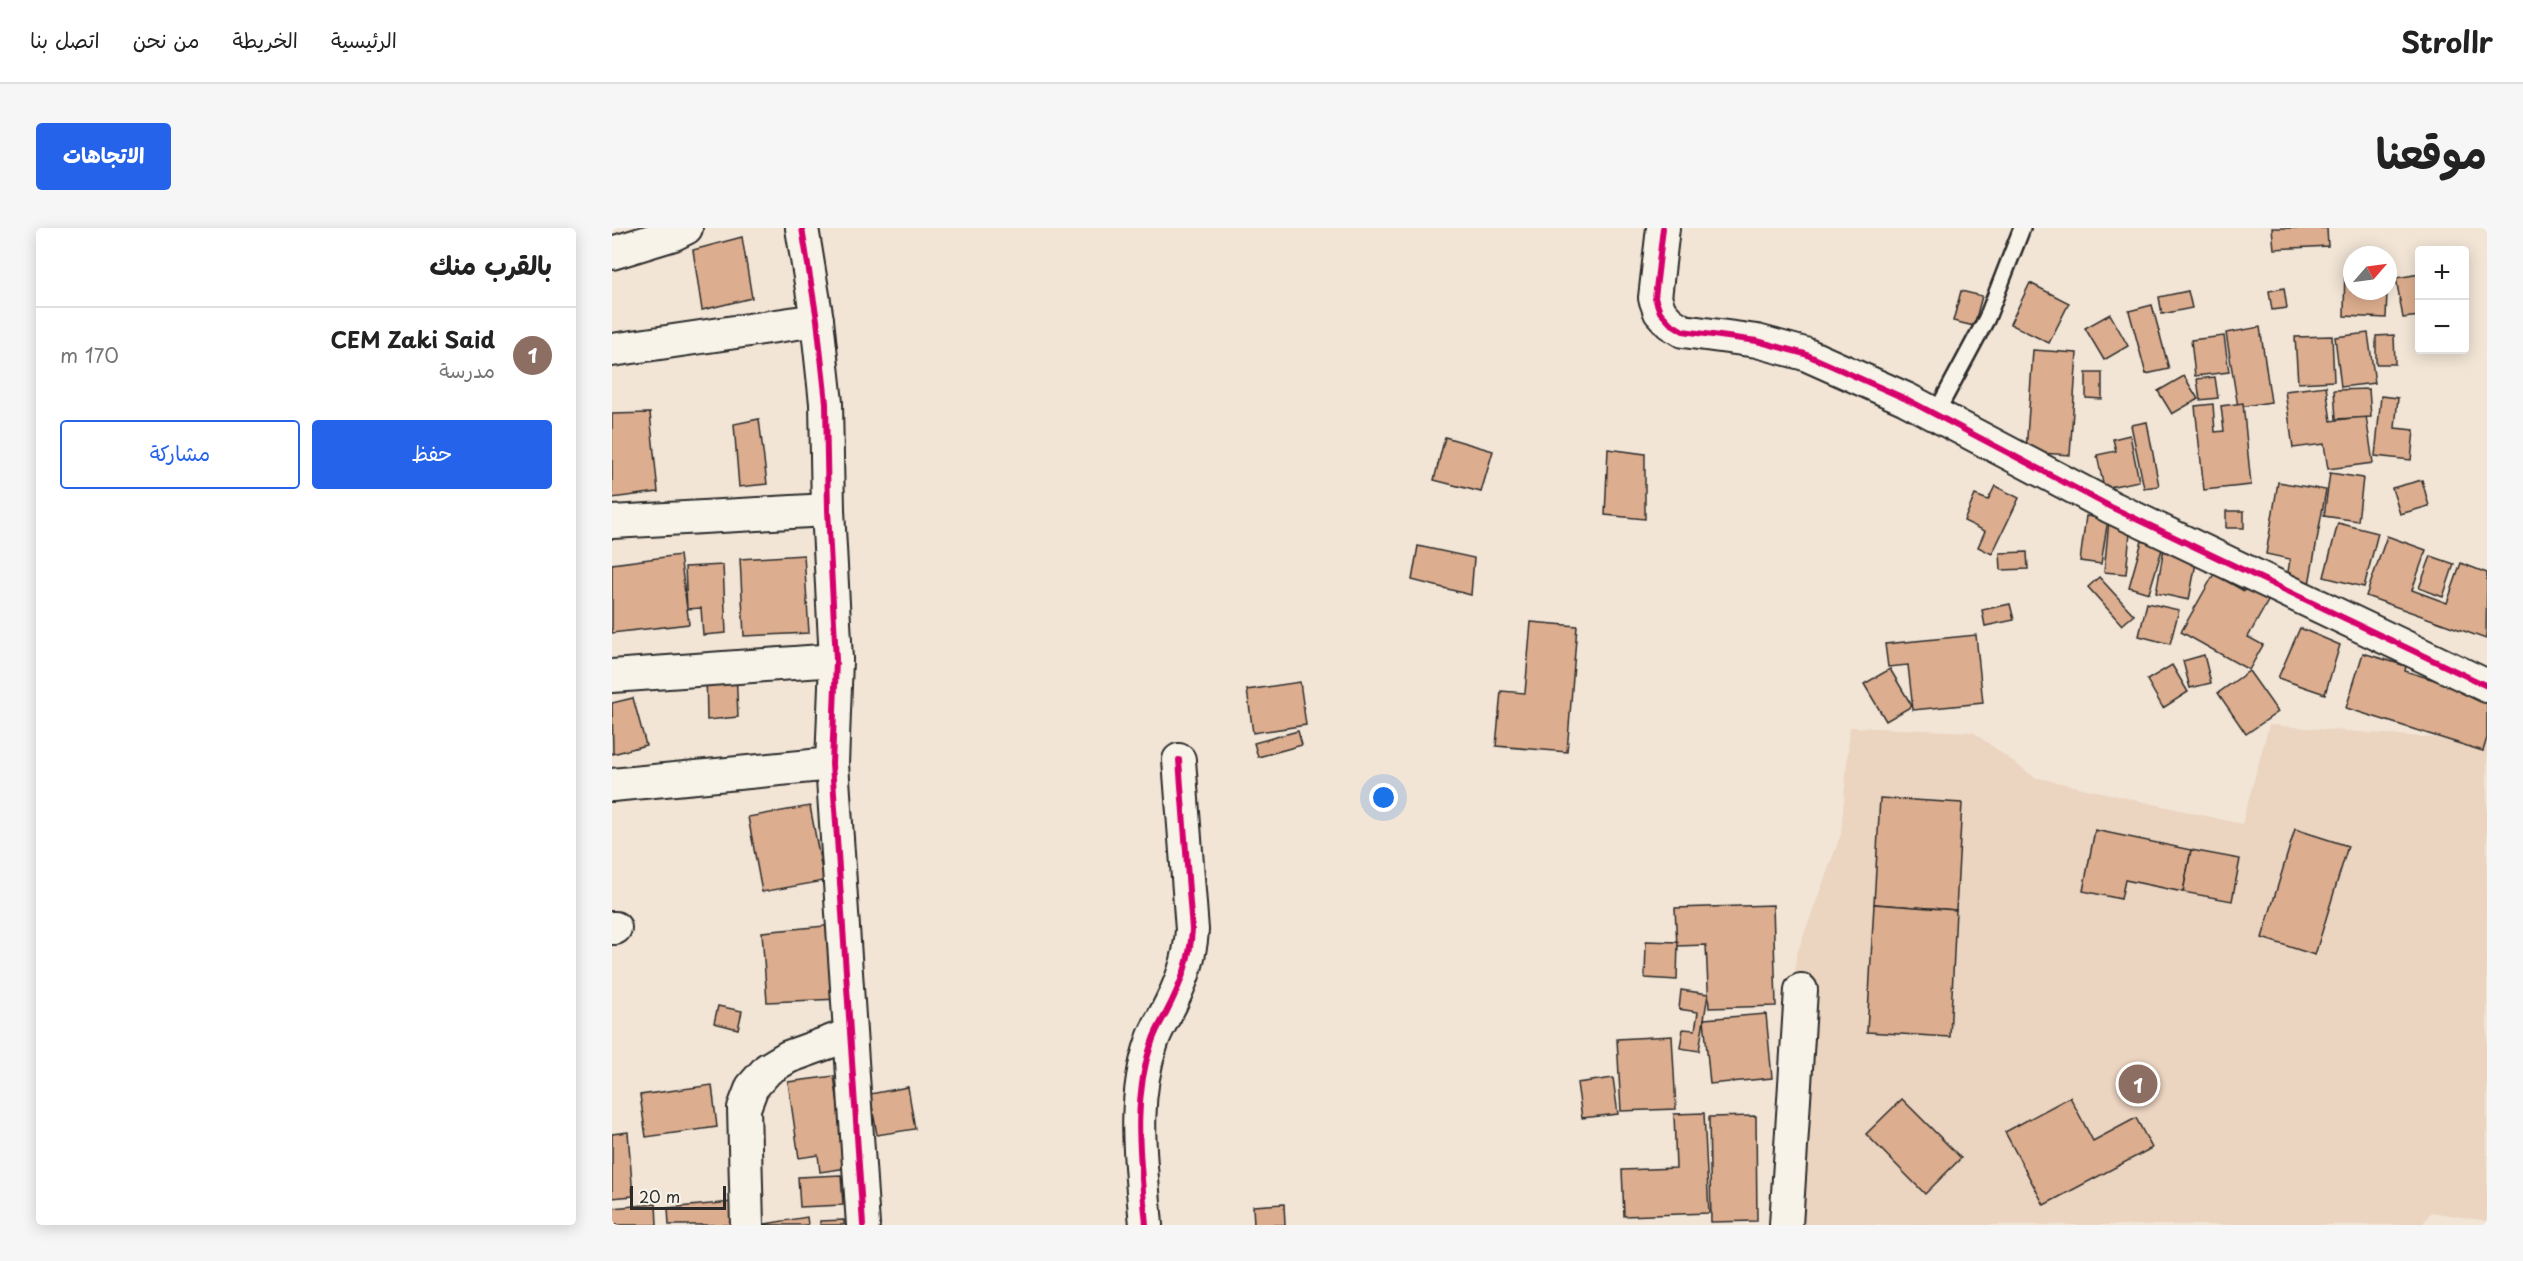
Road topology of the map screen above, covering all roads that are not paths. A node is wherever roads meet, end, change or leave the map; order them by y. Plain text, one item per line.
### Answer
1 (686, 228) edge
2 (802, 228) edge
3 (1663, 228) edge
4 (2022, 228) edge
5 (612, 254) edge
6 (817, 320) junction
7 (612, 351) edge
8 (1935, 415) junction
9 (828, 510) junction
10 (612, 522) edge
11 (836, 660) junction
12 (612, 676) edge
13 (2487, 686) edge
14 (1179, 760) dead end
15 (832, 764) junction
16 (612, 785) edge
17 (1801, 990) dead end
18 (849, 1035) junction
19 (747, 1225) edge
20 (863, 1225) edge
21 (1146, 1225) edge
22 (1786, 1225) edge

1 - 5 street
2 - 6 street
3 - 8 street
4 - 8 lane
6 - 7 street
6 - 9 street
8 - 13 street
9 - 10 street
9 - 11 street
11 - 12 street
11 - 15 street
14 - 21 street
15 - 16 street
15 - 18 street
17 - 22 street
18 - 19 street
18 - 20 street

